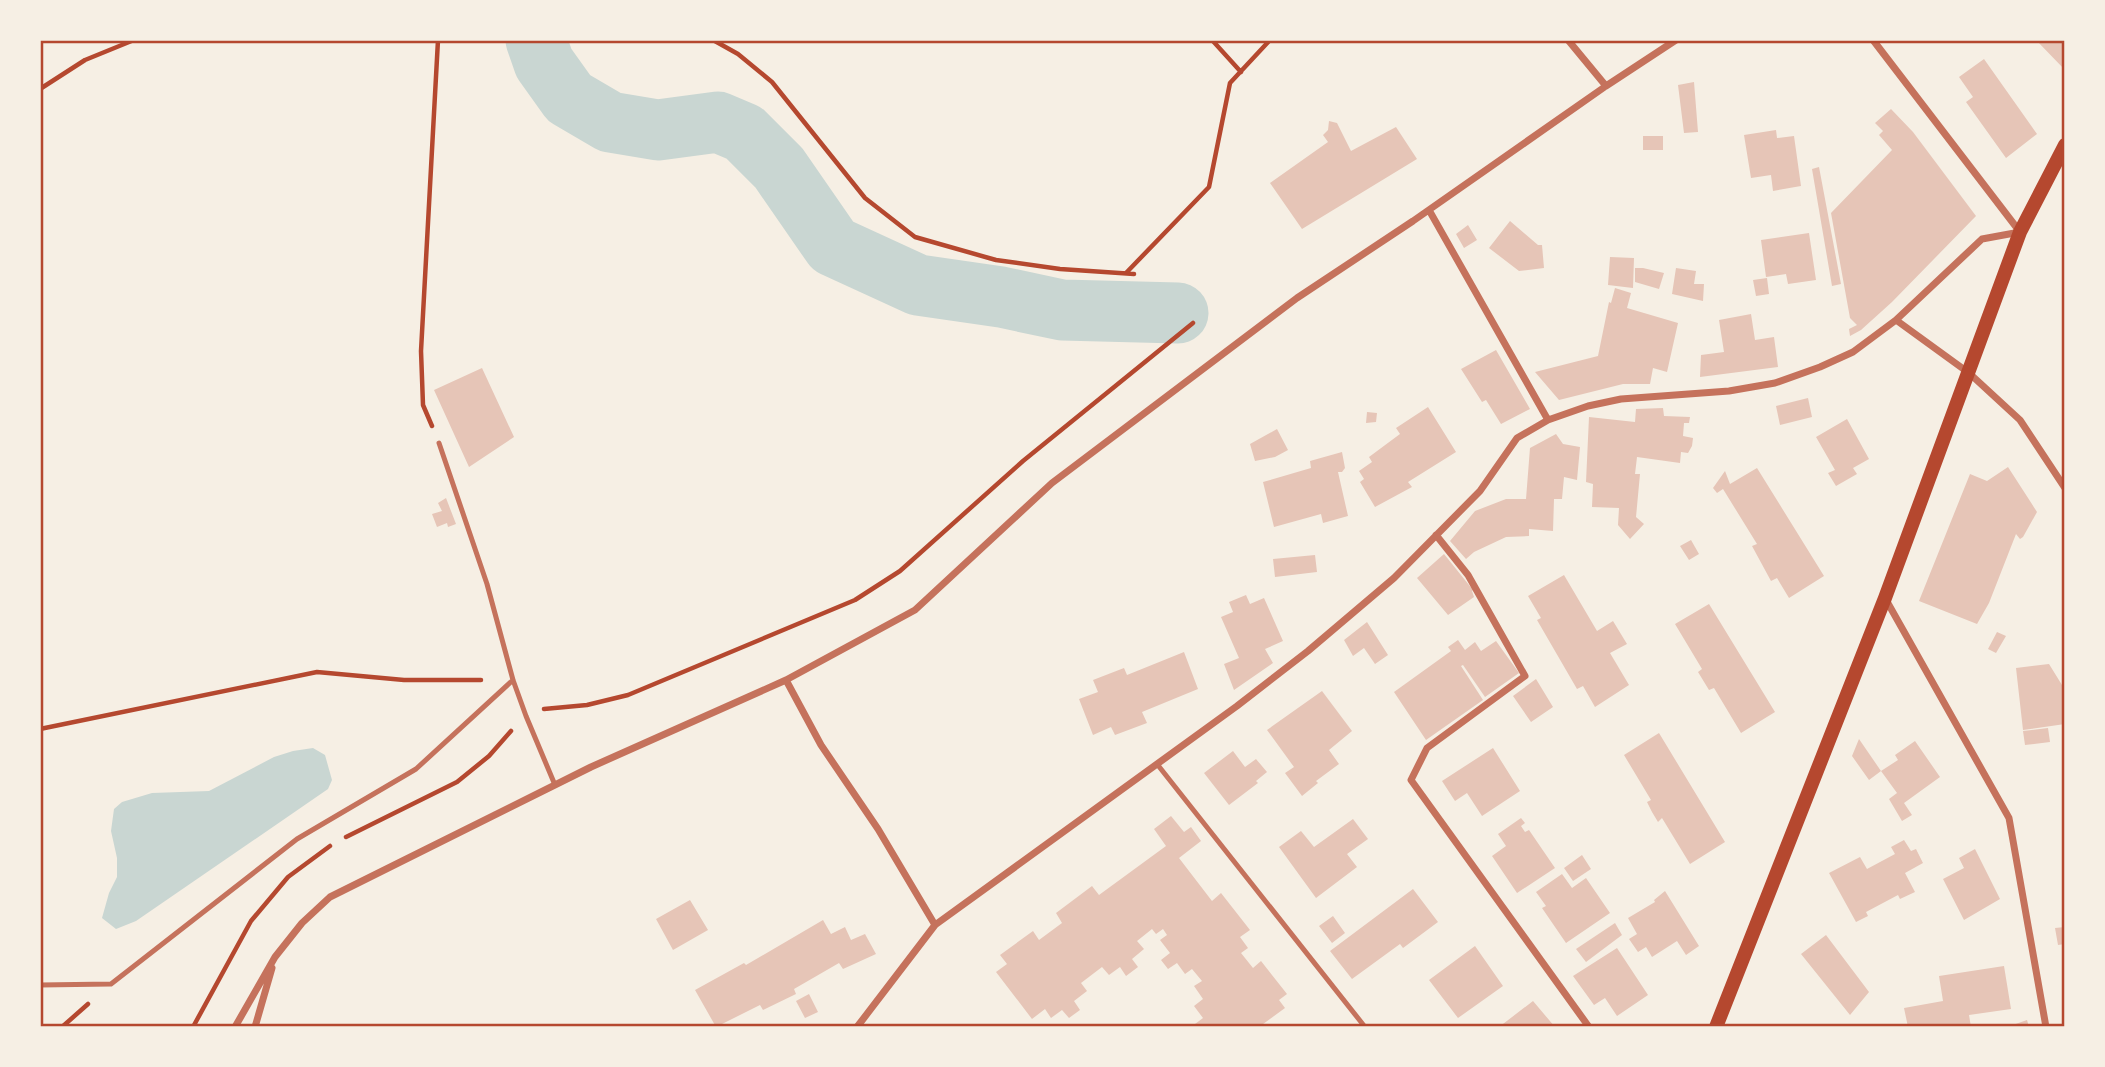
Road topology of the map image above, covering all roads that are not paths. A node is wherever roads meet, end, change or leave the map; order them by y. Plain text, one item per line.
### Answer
1 (1568, 40) edge
2 (1676, 40) edge
3 (1873, 40) edge
4 (1606, 86) junction
5 (2063, 152) edge
6 (1429, 210) junction
7 (2020, 232) junction
8 (1896, 320) junction
9 (1969, 373) junction
10 (1548, 420) junction
11 (439, 443) road end
12 (2065, 488) edge
13 (1436, 535) junction
14 (1885, 598) junction
15 (513, 680) junction
16 (786, 680) junction
17 (1157, 764) junction
18 (555, 785) junction
19 (935, 925) junction
20 (275, 957) junction
21 (40, 985) edge
22 (235, 1027) edge
23 (255, 1027) edge
24 (857, 1027) edge
25 (1365, 1027) edge
26 (1589, 1027) edge
27 (1716, 1027) edge
28 (2046, 1027) edge

1 - 4 street
2 - 4 street
3 - 7 street
4 - 6 street
5 - 7 main road
6 - 10 street
6 - 16 street
7 - 8 street
7 - 9 main road
8 - 9 street
8 - 10 street
9 - 12 street
9 - 14 main road
10 - 13 street
11 - 15 lane
13 - 17 street
13 - 26 street
14 - 27 main road
14 - 28 street
15 - 18 lane
15 - 21 lane
16 - 18 street
16 - 19 street
17 - 19 street
17 - 25 lane
18 - 20 street
19 - 24 street
20 - 22 street
20 - 23 street

